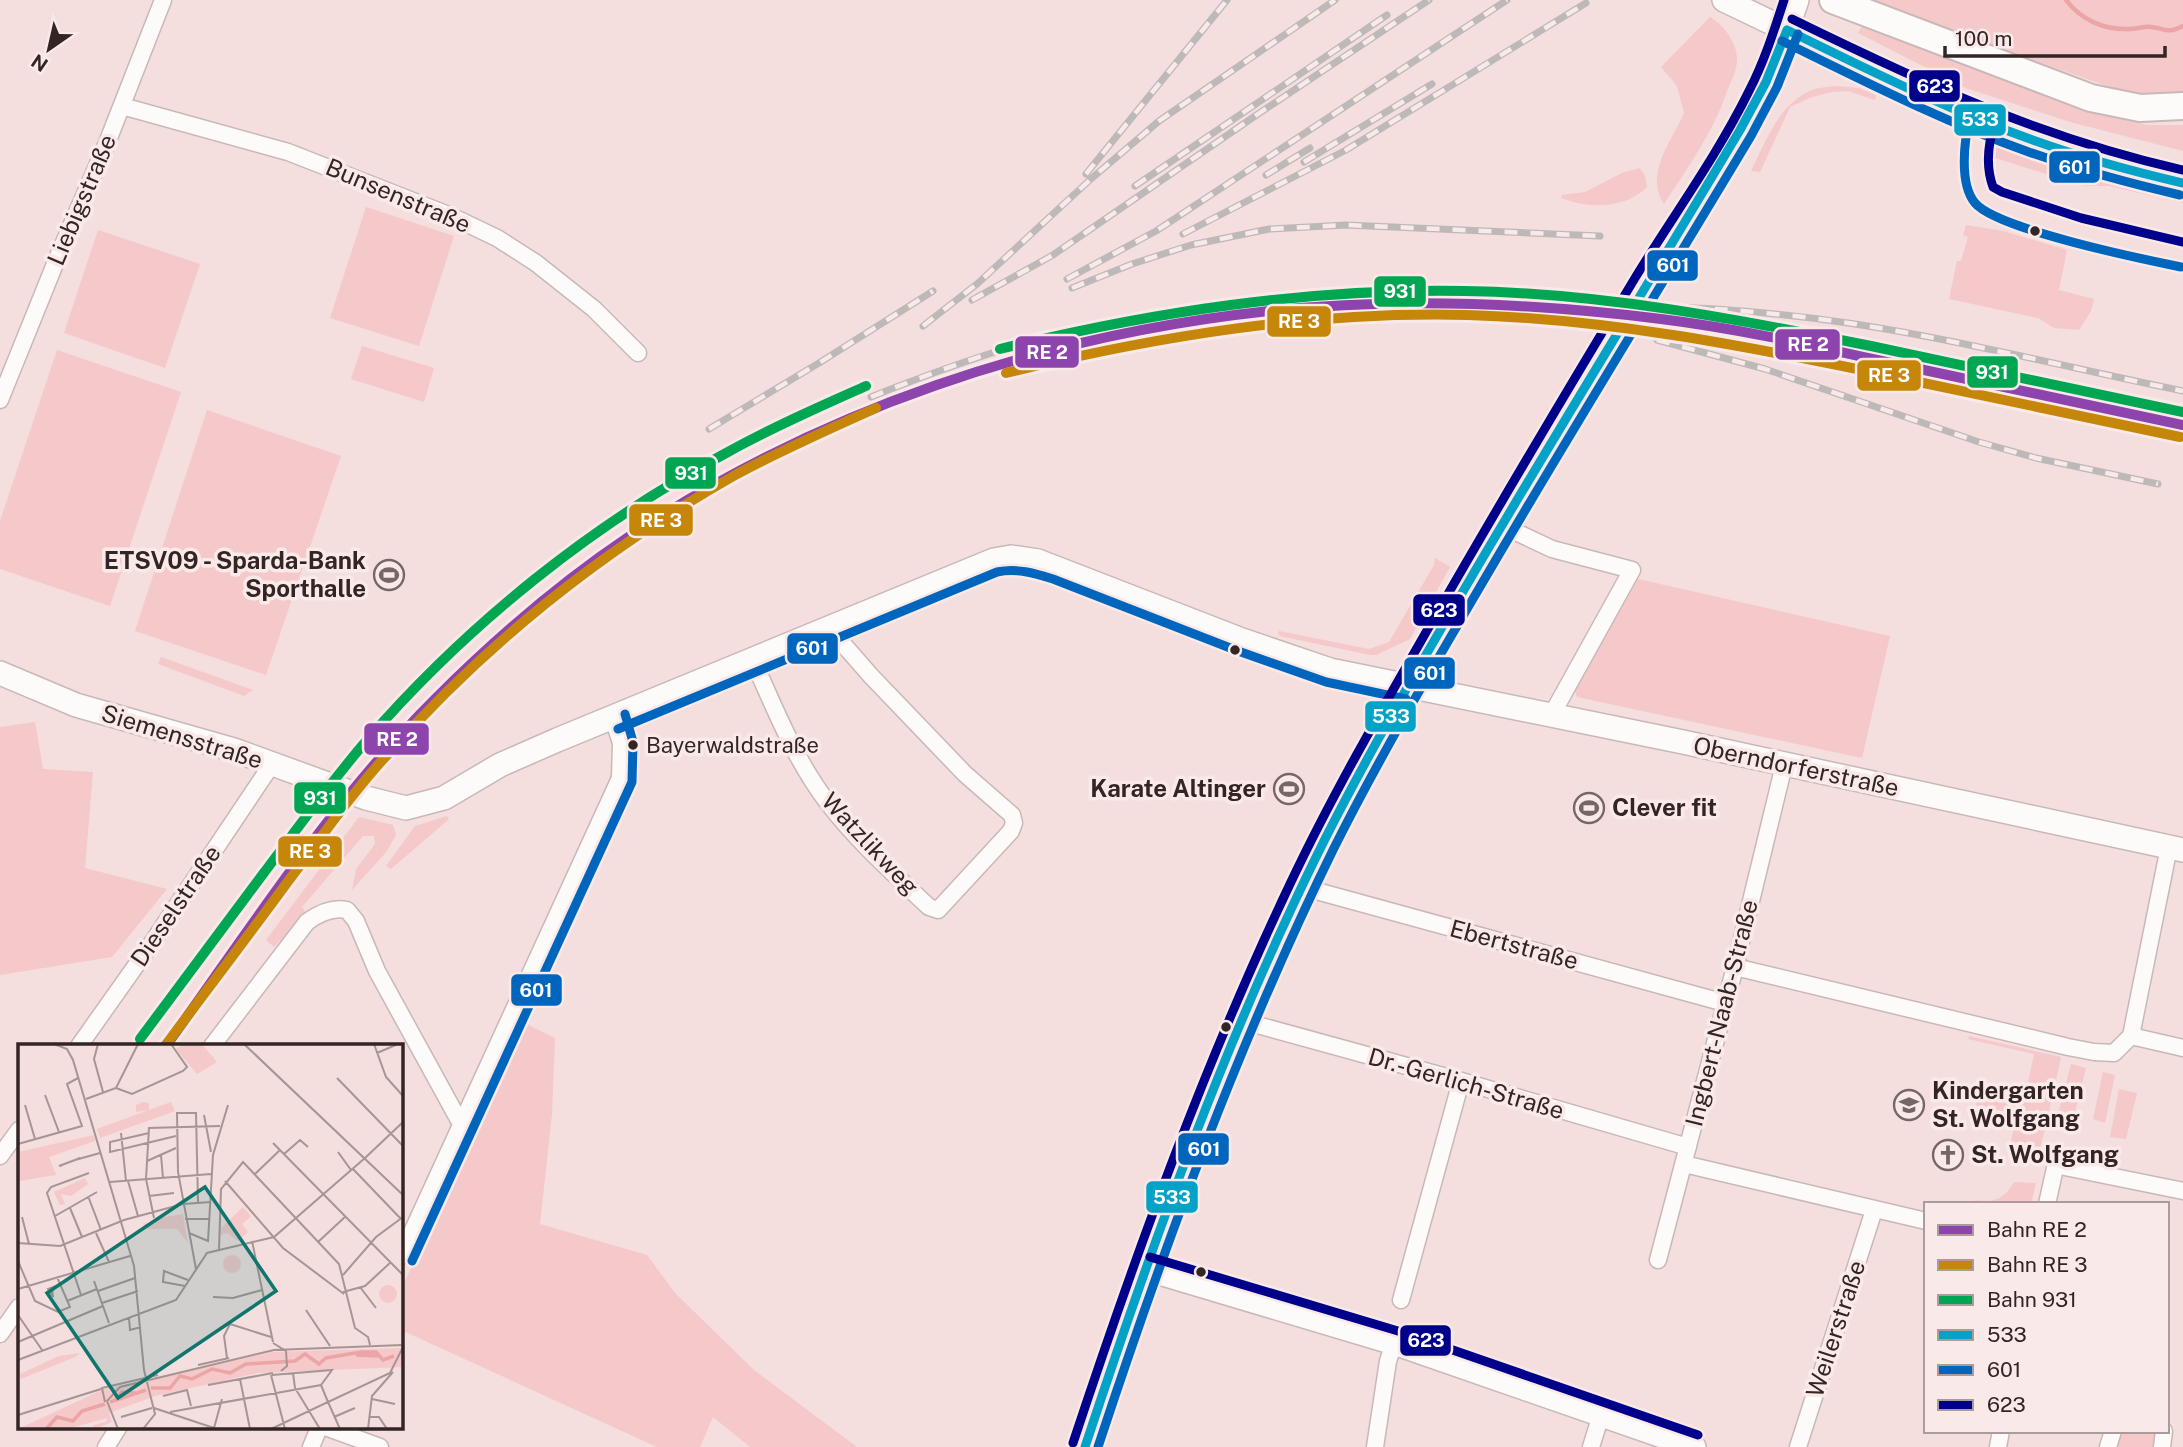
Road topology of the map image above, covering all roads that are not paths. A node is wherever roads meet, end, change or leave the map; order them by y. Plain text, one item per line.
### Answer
1 (163, 0) edge
2 (1724, 0) edge
3 (1833, 0) edge
4 (1797, 1) edge
5 (1787, 30) junction
6 (122, 106) junction
7 (2183, 106) edge
8 (2183, 183) edge
9 (638, 353) dead end
10 (0, 400) edge
11 (1502, 525) junction
12 (829, 628) junction
13 (753, 660) junction
14 (0, 673) edge
15 (1409, 687) junction
16 (1551, 716) junction
17 (613, 718) junction
18 (272, 764) junction
19 (1784, 765) junction
20 (2176, 849) edge
21 (1302, 887) junction
22 (1735, 967) junction
23 (1725, 1003) junction
24 (1242, 1021) junction
25 (2131, 1036) junction
26 (80, 1044) edge
27 (214, 1044) edge
28 (2183, 1048) edge
29 (1461, 1081) junction
30 (461, 1124) junction
31 (18, 1131) edge
32 (1688, 1147) junction
33 (0, 1157) edge
34 (1684, 1164) junction
35 (2183, 1191) edge
36 (2047, 1202) edge
37 (1874, 1210) junction
38 (1924, 1221) edge
39 (402, 1254) edge
40 (1658, 1261) dead end
41 (1146, 1269) junction
42 (1401, 1300) dead end
43 (18, 1308) edge
44 (0, 1334) edge
45 (1394, 1343) junction
46 (1601, 1415) junction
47 (117, 1430) edge
48 (318, 1430) edge
49 (333, 1430) edge
50 (106, 1447) edge
51 (310, 1447) edge
52 (380, 1447) edge
53 (1085, 1447) edge
54 (1375, 1447) edge
55 (1591, 1447) edge
56 (1694, 1447) edge
57 (1798, 1447) edge

1 - 6 street, Liebigstraße
2 - 5 main road
3 - 7 main road
4 - 5 main road
5 - 8 main road
5 - 11 main road, bridge
6 - 9 street, Bunsenstraße
6 - 10 street, Liebigstraße
11 - 15 main road
11 - 16 street
12 - 13 main road, Siemensstraße
12 - 13 street, Watzlikweg
12 - 15 main road, Oberndorferstraße
13 - 17 main road, Siemensstraße
14 - 18 main road, Siemensstraße
15 - 16 main road, Oberndorferstraße
15 - 21 main road
16 - 19 main road, Oberndorferstraße
17 - 18 main road, Siemensstraße
17 - 30 street
18 - 26 street, Dieselstraße
19 - 20 main road, Oberndorferstraße
19 - 22 street, Ingbert-Naab-Straße
20 - 25 street
21 - 23 street, Ebertstraße
21 - 24 main road
22 - 23 street, Ingbert-Naab-Straße
22 - 25 street
23 - 32 street, Ingbert-Naab-Straße
24 - 29 street, Dr.-Gerlich-Straße
24 - 41 main road
25 - 28 street
27 - 30 street
29 - 32 street, Dr.-Gerlich-Straße
29 - 42 street
30 - 39 street
31 - 33 street
32 - 34 street, Ingbert-Naab-Straße
34 - 37 street
34 - 40 street, Ingbert-Naab-Straße
35 - 36 street
37 - 38 street
37 - 57 street, Weilerstraße
41 - 45 main road
41 - 53 main road
43 - 44 street
45 - 46 main road
45 - 54 street
46 - 55 street
46 - 56 main road
47 - 50 street
48 - 51 street
49 - 52 street

